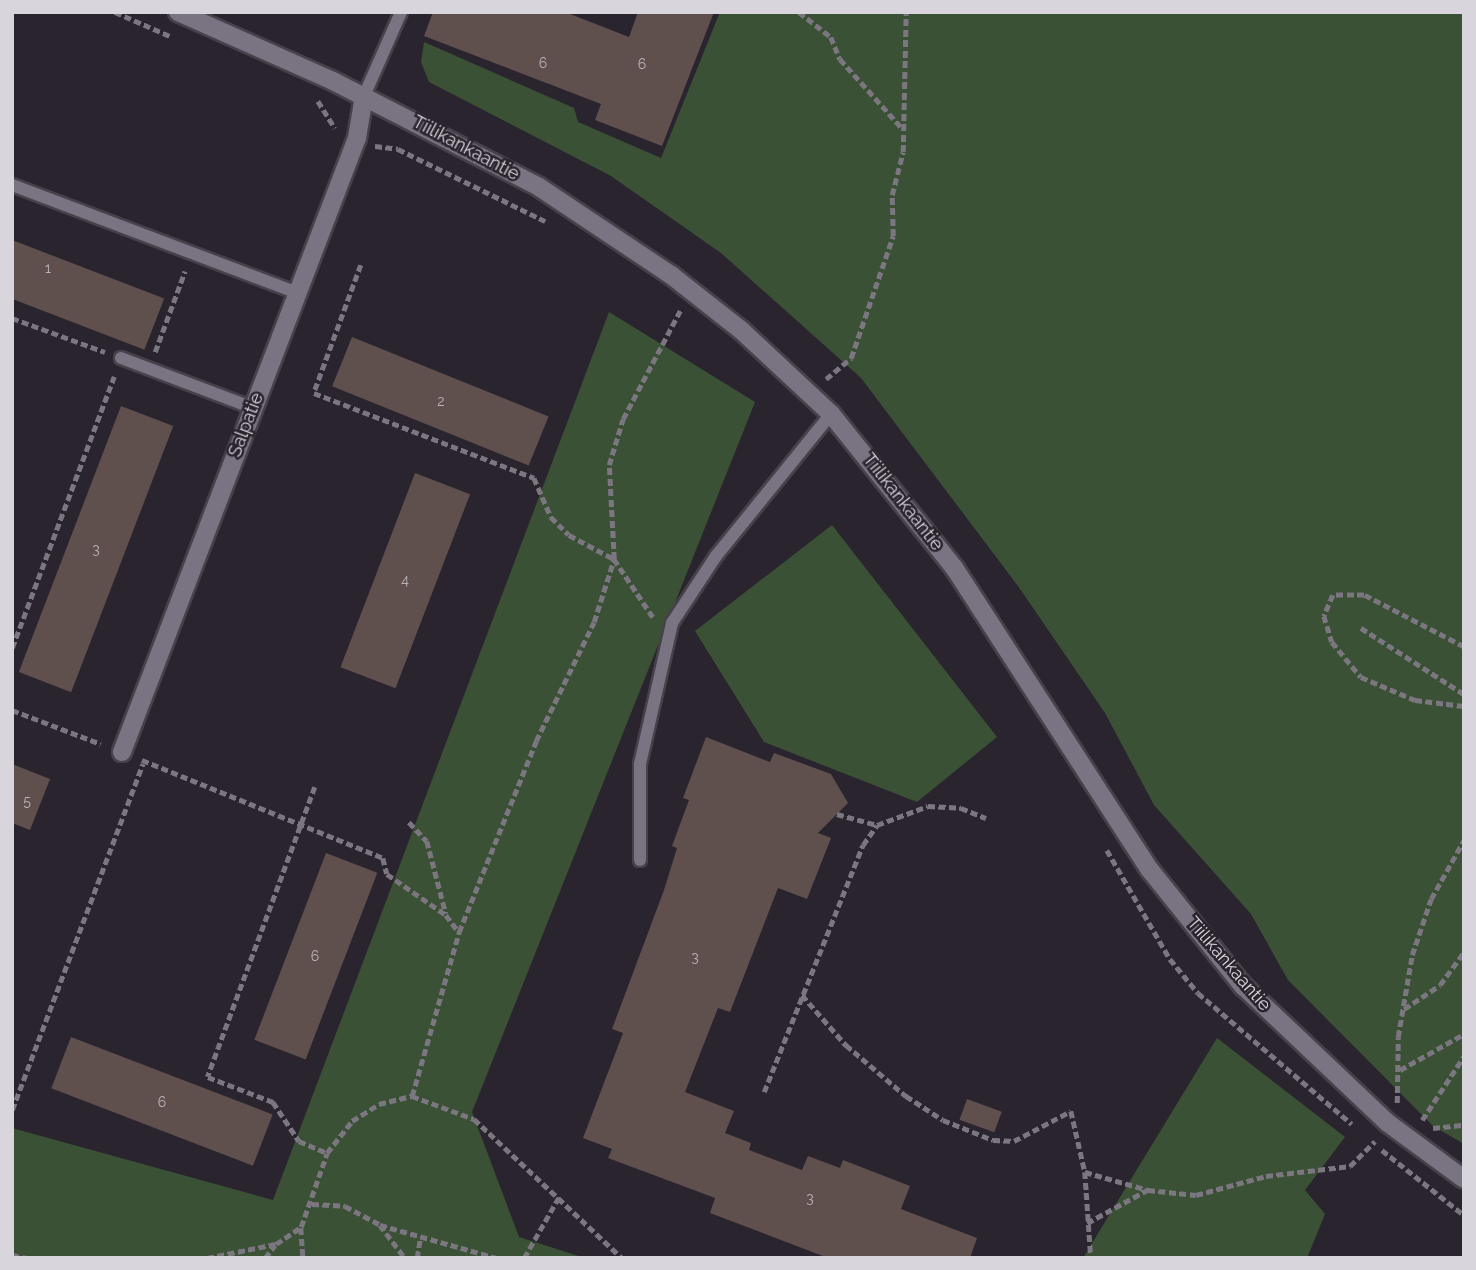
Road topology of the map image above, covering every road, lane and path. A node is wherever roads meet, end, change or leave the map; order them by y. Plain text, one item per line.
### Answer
1 (115, 12) edge
2 (178, 12) edge
3 (401, 12) edge
4 (799, 12) edge
5 (906, 12) edge
6 (177, 39) dead end
7 (364, 96) junction
8 (315, 98) dead end
9 (903, 129) junction
10 (357, 138) junction
11 (12, 185) edge
12 (555, 224) dead end
13 (192, 253) junction
14 (361, 265) dead end
15 (298, 293) junction
16 (671, 301) dead end
17 (681, 309) junction
18 (691, 317) dead end
19 (12, 318) edge
20 (121, 358) junction
21 (148, 369) junction
22 (809, 392) junction
23 (253, 408) junction
24 (831, 414) junction
25 (614, 559) junction
26 (1360, 628) dead end
27 (664, 644) junction
28 (1464, 647) edge
29 (12, 648) edge
30 (1464, 694) edge
31 (1464, 706) edge
32 (12, 710) edge
33 (122, 752) junction
34 (144, 761) junction
35 (315, 787) dead end
36 (837, 814) dead end
37 (986, 818) dead end
38 (303, 822) junction
39 (409, 822) dead end
40 (877, 825) junction
41 (1464, 840) edge
42 (1101, 841) dead end
43 (639, 860) dead end
44 (446, 915) junction
45 (459, 932) junction
46 (1464, 952) edge
47 (802, 995) junction
48 (1403, 1009) junction
49 (1464, 1034) edge
50 (1464, 1056) edge
51 (1400, 1070) junction
52 (764, 1092) dead end
53 (412, 1096) junction
54 (12, 1110) edge
55 (1388, 1124) junction
56 (1402, 1135) junction
57 (1373, 1143) junction
58 (327, 1153) junction
59 (1085, 1172) junction
60 (1464, 1179) edge
61 (1148, 1190) junction
62 (559, 1197) junction
63 (312, 1204) junction
64 (1464, 1215) edge
65 (1087, 1223) junction
66 (380, 1225) junction
67 (301, 1227) junction
68 (420, 1238) junction
69 (276, 1244) junction
70 (12, 1255) edge
71 (485, 1255) edge
72 (27, 1258) edge
73 (207, 1258) edge
74 (265, 1258) edge
75 (303, 1258) edge
76 (405, 1258) edge
77 (417, 1258) edge
78 (497, 1258) edge
79 (524, 1258) edge
80 (622, 1258) edge
81 (1091, 1258) edge

1 - 6 path
2 - 7 street, Tiilikankaantie
3 - 7 lane
4 - 9 path
5 - 9 path
7 - 10 street, Salpatie
7 - 22 street, Tiilikankaantie
8 - 10 path
9 - 22 path
10 - 12 path
10 - 15 street, Salpatie
11 - 13 lane
13 - 15 lane
13 - 21 path
14 - 25 path
15 - 23 street, Salpatie
16 - 17 path
17 - 18 path
17 - 25 path
19 - 20 path
20 - 21 lane
20 - 29 path
21 - 23 lane
22 - 24 street, Tiilikankaantie
23 - 33 street, Salpatie
24 - 27 lane
24 - 55 street, Tiilikankaantie
25 - 27 path
25 - 45 path
26 - 30 path
27 - 43 lane
28 - 31 path
32 - 33 path
33 - 34 path
34 - 38 path
34 - 54 path
35 - 38 path
36 - 40 path
37 - 40 path
38 - 44 path
38 - 58 path
39 - 44 path
40 - 47 path
41 - 48 path
42 - 57 path
44 - 45 path
45 - 53 path
46 - 48 path
47 - 52 path
47 - 59 path
48 - 51 path
49 - 51 path
50 - 56 path
51 - 55 path
53 - 58 path
53 - 62 path
55 - 56 street, Tiilikankaantie
55 - 57 path
56 - 60 street, Tiilikankaantie
57 - 61 path
57 - 64 path
58 - 63 path
59 - 61 path
59 - 65 path
61 - 65 path
62 - 79 path
62 - 80 path
63 - 66 path
63 - 67 path
65 - 81 path
66 - 68 path
66 - 76 path
67 - 69 path
67 - 75 path
68 - 71 path
68 - 77 path
69 - 73 path
69 - 74 path
70 - 72 path
71 - 78 path

